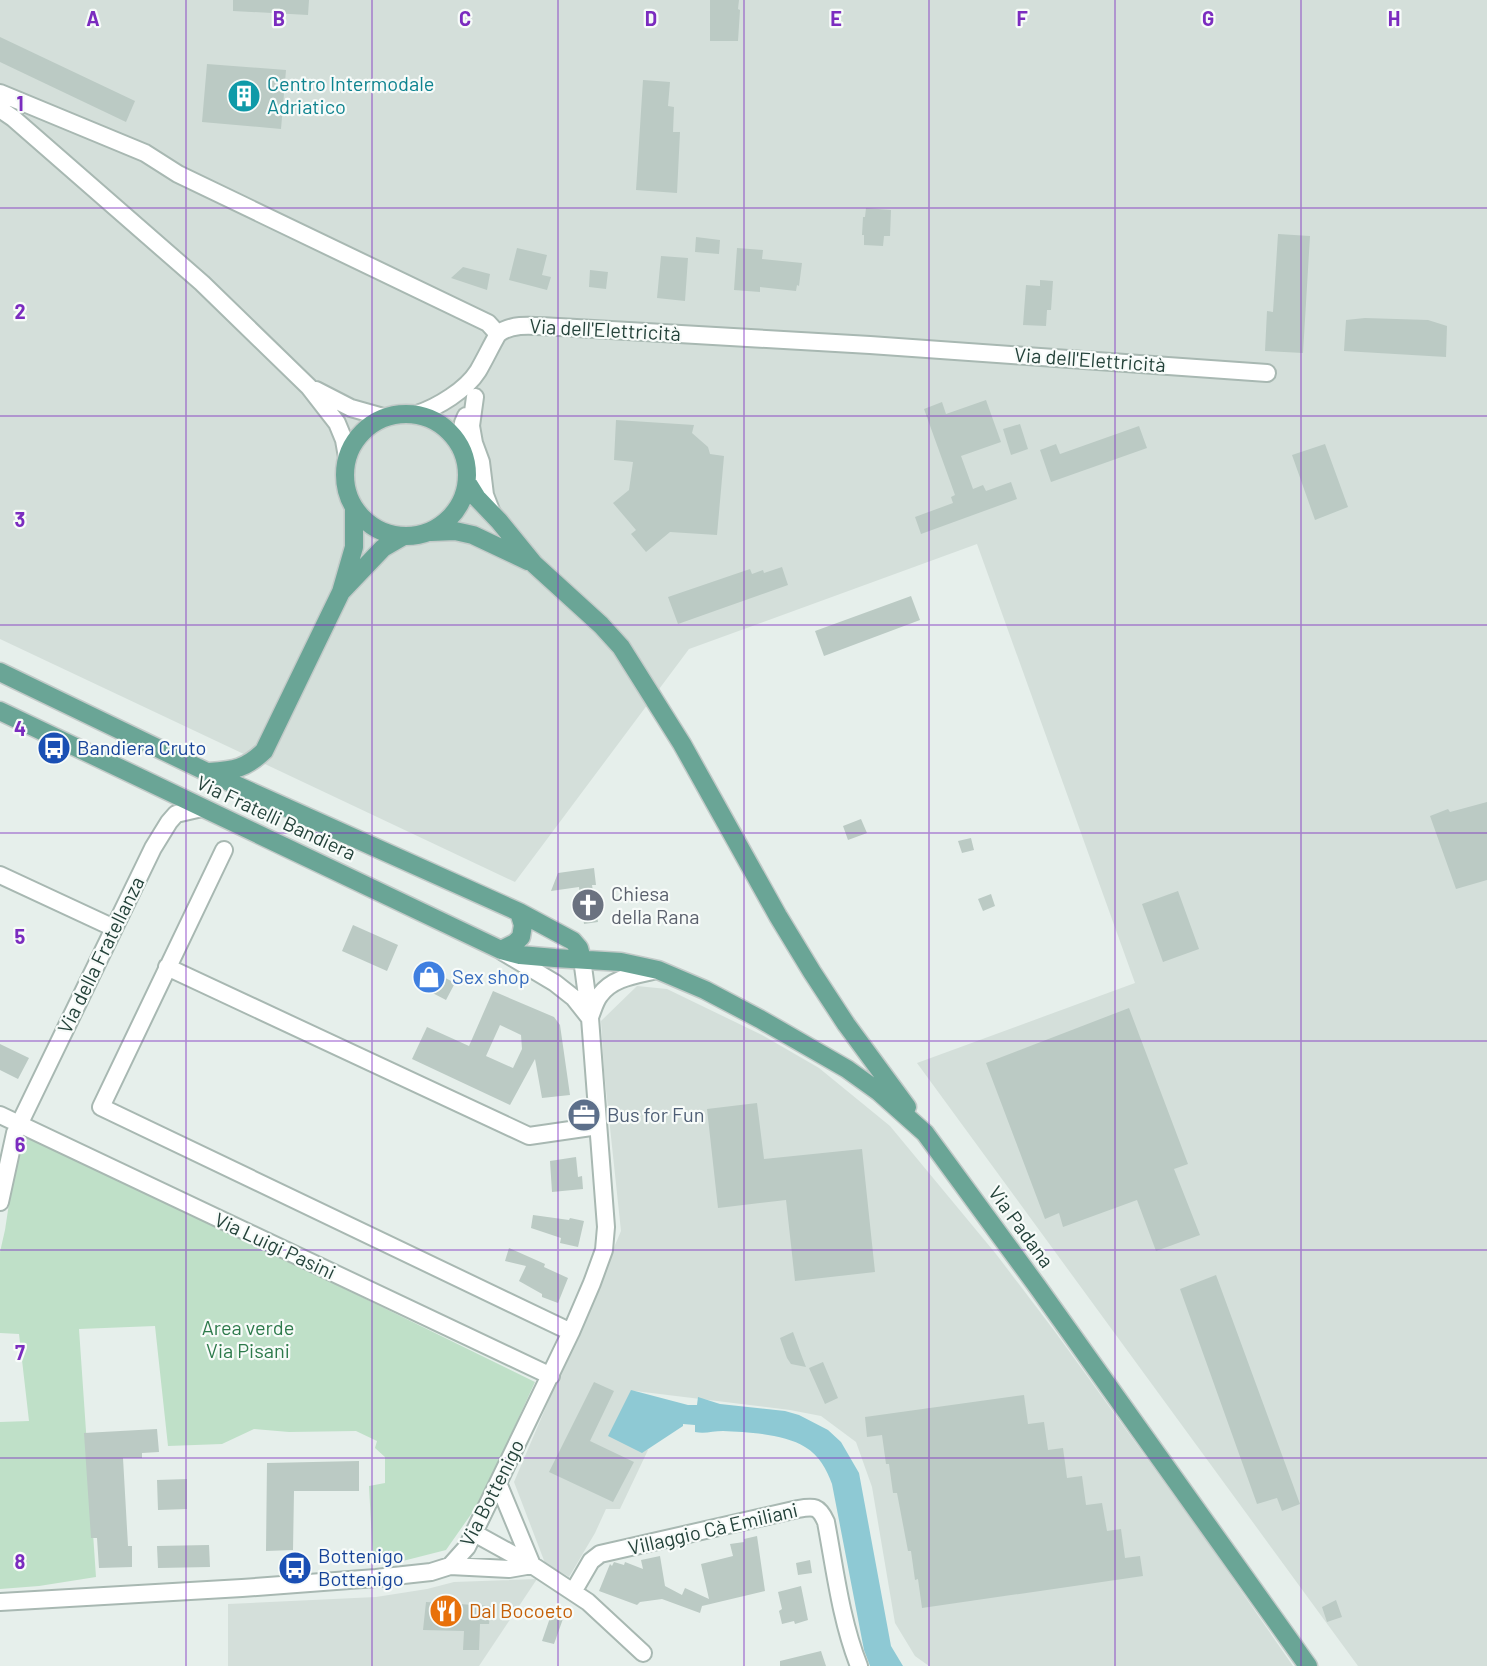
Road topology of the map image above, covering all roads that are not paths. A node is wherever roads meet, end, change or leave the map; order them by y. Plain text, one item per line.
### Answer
1 (0, 93) edge
2 (0, 109) edge
3 (498, 334) junction
4 (477, 372) junction
5 (1267, 373) dead end
6 (309, 387) junction
7 (475, 397) junction
8 (417, 414) junction
9 (383, 417) junction
10 (460, 447) junction
11 (347, 456) junction
12 (467, 482) junction
13 (354, 509) junction
14 (494, 516) junction
15 (431, 532) junction
16 (402, 537) junction
17 (534, 564) junction
18 (341, 592) junction
19 (0, 672) edge
20 (0, 711) edge
21 (264, 751) junction
22 (207, 772) junction
23 (262, 796) junction
24 (202, 808) junction
25 (224, 850) dead end
26 (0, 875) edge
27 (519, 912) junction
28 (114, 928) junction
29 (501, 950) junction
30 (582, 959) junction
31 (167, 967) junction
32 (658, 970) junction
33 (590, 1018) junction
34 (0, 1115) edge
35 (19, 1124) junction
36 (598, 1126) junction
37 (925, 1133) junction
38 (0, 1202) edge
39 (572, 1332) junction
40 (551, 1376) junction
41 (498, 1484) junction
42 (474, 1533) junction
43 (450, 1566) junction
44 (536, 1568) junction
45 (568, 1588) junction
46 (0, 1602) edge
47 (643, 1653) dead end
48 (859, 1666) edge
49 (1308, 1666) edge

1 - 3 street
2 - 6 street
3 - 4 street
3 - 5 street, Via dell'Elettricità
4 - 7 street
4 - 8 street
6 - 9 street
6 - 11 street
7 - 10 street
7 - 14 street
8 - 9 main road
8 - 10 main road
9 - 11 main road
10 - 12 main road
11 - 13 main road
12 - 14 main road
12 - 15 main road
13 - 16 main road
13 - 18 main road
14 - 17 main road
15 - 16 main road
15 - 17 main road
16 - 18 main road
17 - 37 main road
18 - 21 main road
19 - 22 main road, Via Fratelli Bandiera
20 - 24 main road, Via Fratelli Bandiera
21 - 22 main road
21 - 23 main road, Via Fratelli Bandiera
22 - 23 main road, Via Fratelli Bandiera
23 - 27 main road, Via Fratelli Bandiera
24 - 28 street, Via della Fratellanza
24 - 29 main road, Via Fratelli Bandiera
25 - 31 street
26 - 28 street
27 - 29 main road
27 - 30 main road, Via Fratelli Bandiera
28 - 35 street, Via della Fratellanza
29 - 30 main road, Via Fratelli Bandiera
29 - 33 street, Via Fratelli Bandiera
30 - 32 main road, Via Padana
30 - 33 street, Via Fratelli Bandiera
31 - 36 street
31 - 39 street
32 - 33 street
32 - 37 main road, Via Padana
33 - 36 street, Via Bottenigo
34 - 35 street, Via Luigi Pasini
35 - 38 street, Via della Fratellanza
35 - 40 street, Via Luigi Pasini
36 - 39 street, Via Bottenigo
37 - 49 main road, Via Padana
39 - 40 street, Via Bottenigo
40 - 41 street, Via Bottenigo
41 - 42 street, Via Bottenigo
41 - 44 street
42 - 43 street, Via Bottenigo
42 - 44 street
43 - 44 street
43 - 46 street, Via Bottenigo
44 - 45 street
45 - 47 street
45 - 48 street, Villaggio Cà Emiliani

